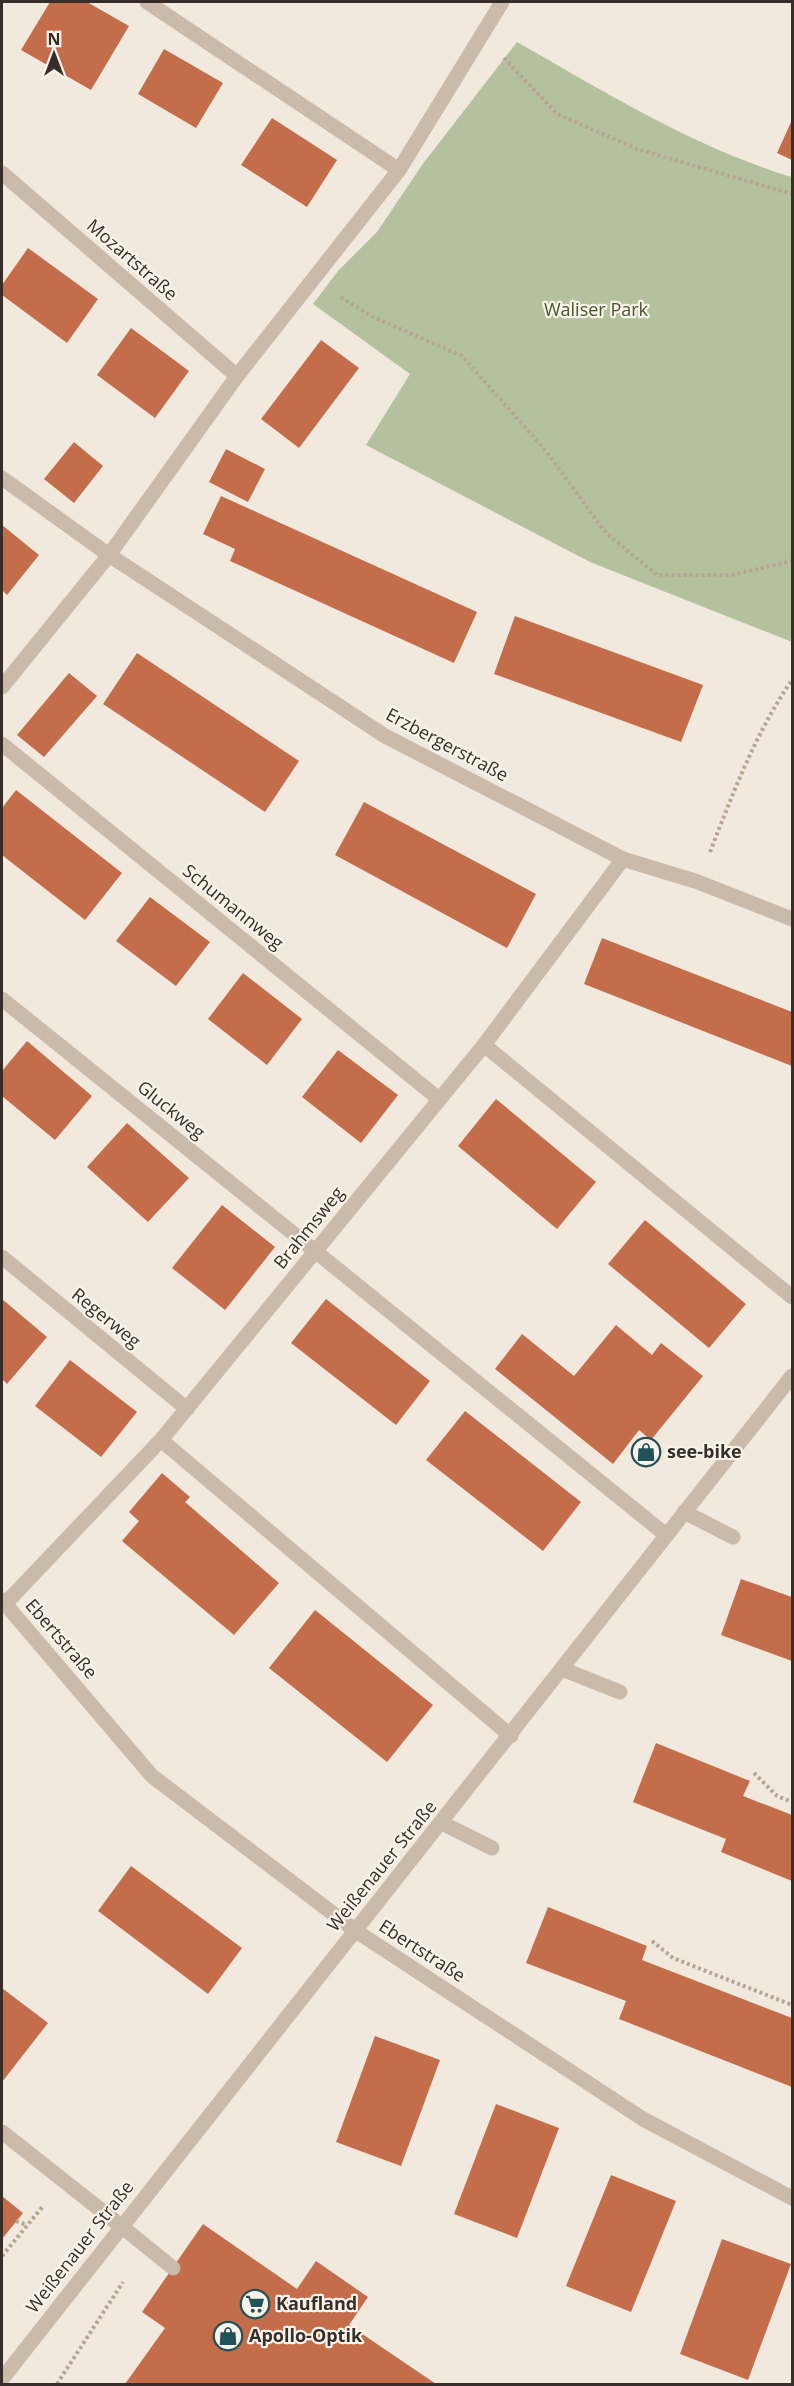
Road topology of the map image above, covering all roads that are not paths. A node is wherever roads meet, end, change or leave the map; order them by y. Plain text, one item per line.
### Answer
1 (147, 2) edge
2 (502, 2) edge
3 (399, 170) junction
4 (2, 173) edge
5 (237, 376) junction
6 (2, 478) edge
7 (109, 555) junction
8 (2, 687) edge
9 (2, 744) edge
10 (623, 859) junction
11 (792, 919) edge
12 (2, 999) edge
13 (484, 1045) junction
14 (439, 1100) junction
15 (315, 1251) junction
16 (2, 1257) edge
17 (792, 1297) edge
18 (792, 1376) edge
19 (187, 1409) junction
20 (161, 1440) junction
21 (684, 1512) junction
22 (666, 1535) junction
23 (733, 1537) dead end
24 (3, 1602) edge
25 (562, 1669) junction
26 (620, 1692) dead end
27 (511, 1736) junction
28 (441, 1823) junction
29 (492, 1848) dead end
30 (356, 1931) junction
31 (2, 2132) edge
32 (792, 2198) edge
33 (120, 2226) junction
34 (173, 2268) dead end
35 (2, 2379) edge

1 - 3 street
2 - 3 street
3 - 5 street
4 - 5 street, Mozartstraße
5 - 7 street
6 - 7 street
7 - 8 street
7 - 10 street, Erzbergerstraße
9 - 14 street, Schumannweg
10 - 11 street, Erzbergerstraße
10 - 13 street, Brahmsweg
12 - 15 street, Gluckweg
13 - 14 street, Brahmsweg
13 - 17 street
14 - 15 street, Brahmsweg
15 - 19 street, Brahmsweg
15 - 22 street, Gluckweg
16 - 19 street, Regerweg
18 - 21 street, Weißenauer Straße
19 - 20 street, Brahmsweg
20 - 24 street, Brahmsweg
20 - 27 street
21 - 22 street, Weißenauer Straße
21 - 23 street
22 - 25 street, Weißenauer Straße
24 - 30 street, Ebertstraße
25 - 26 street
25 - 27 street, Weißenauer Straße
27 - 28 street, Weißenauer Straße
28 - 29 street
28 - 30 street, Weißenauer Straße
30 - 32 street, Ebertstraße
30 - 33 street, Weißenauer Straße
31 - 33 street
33 - 34 street
33 - 35 street, Weißenauer Straße

